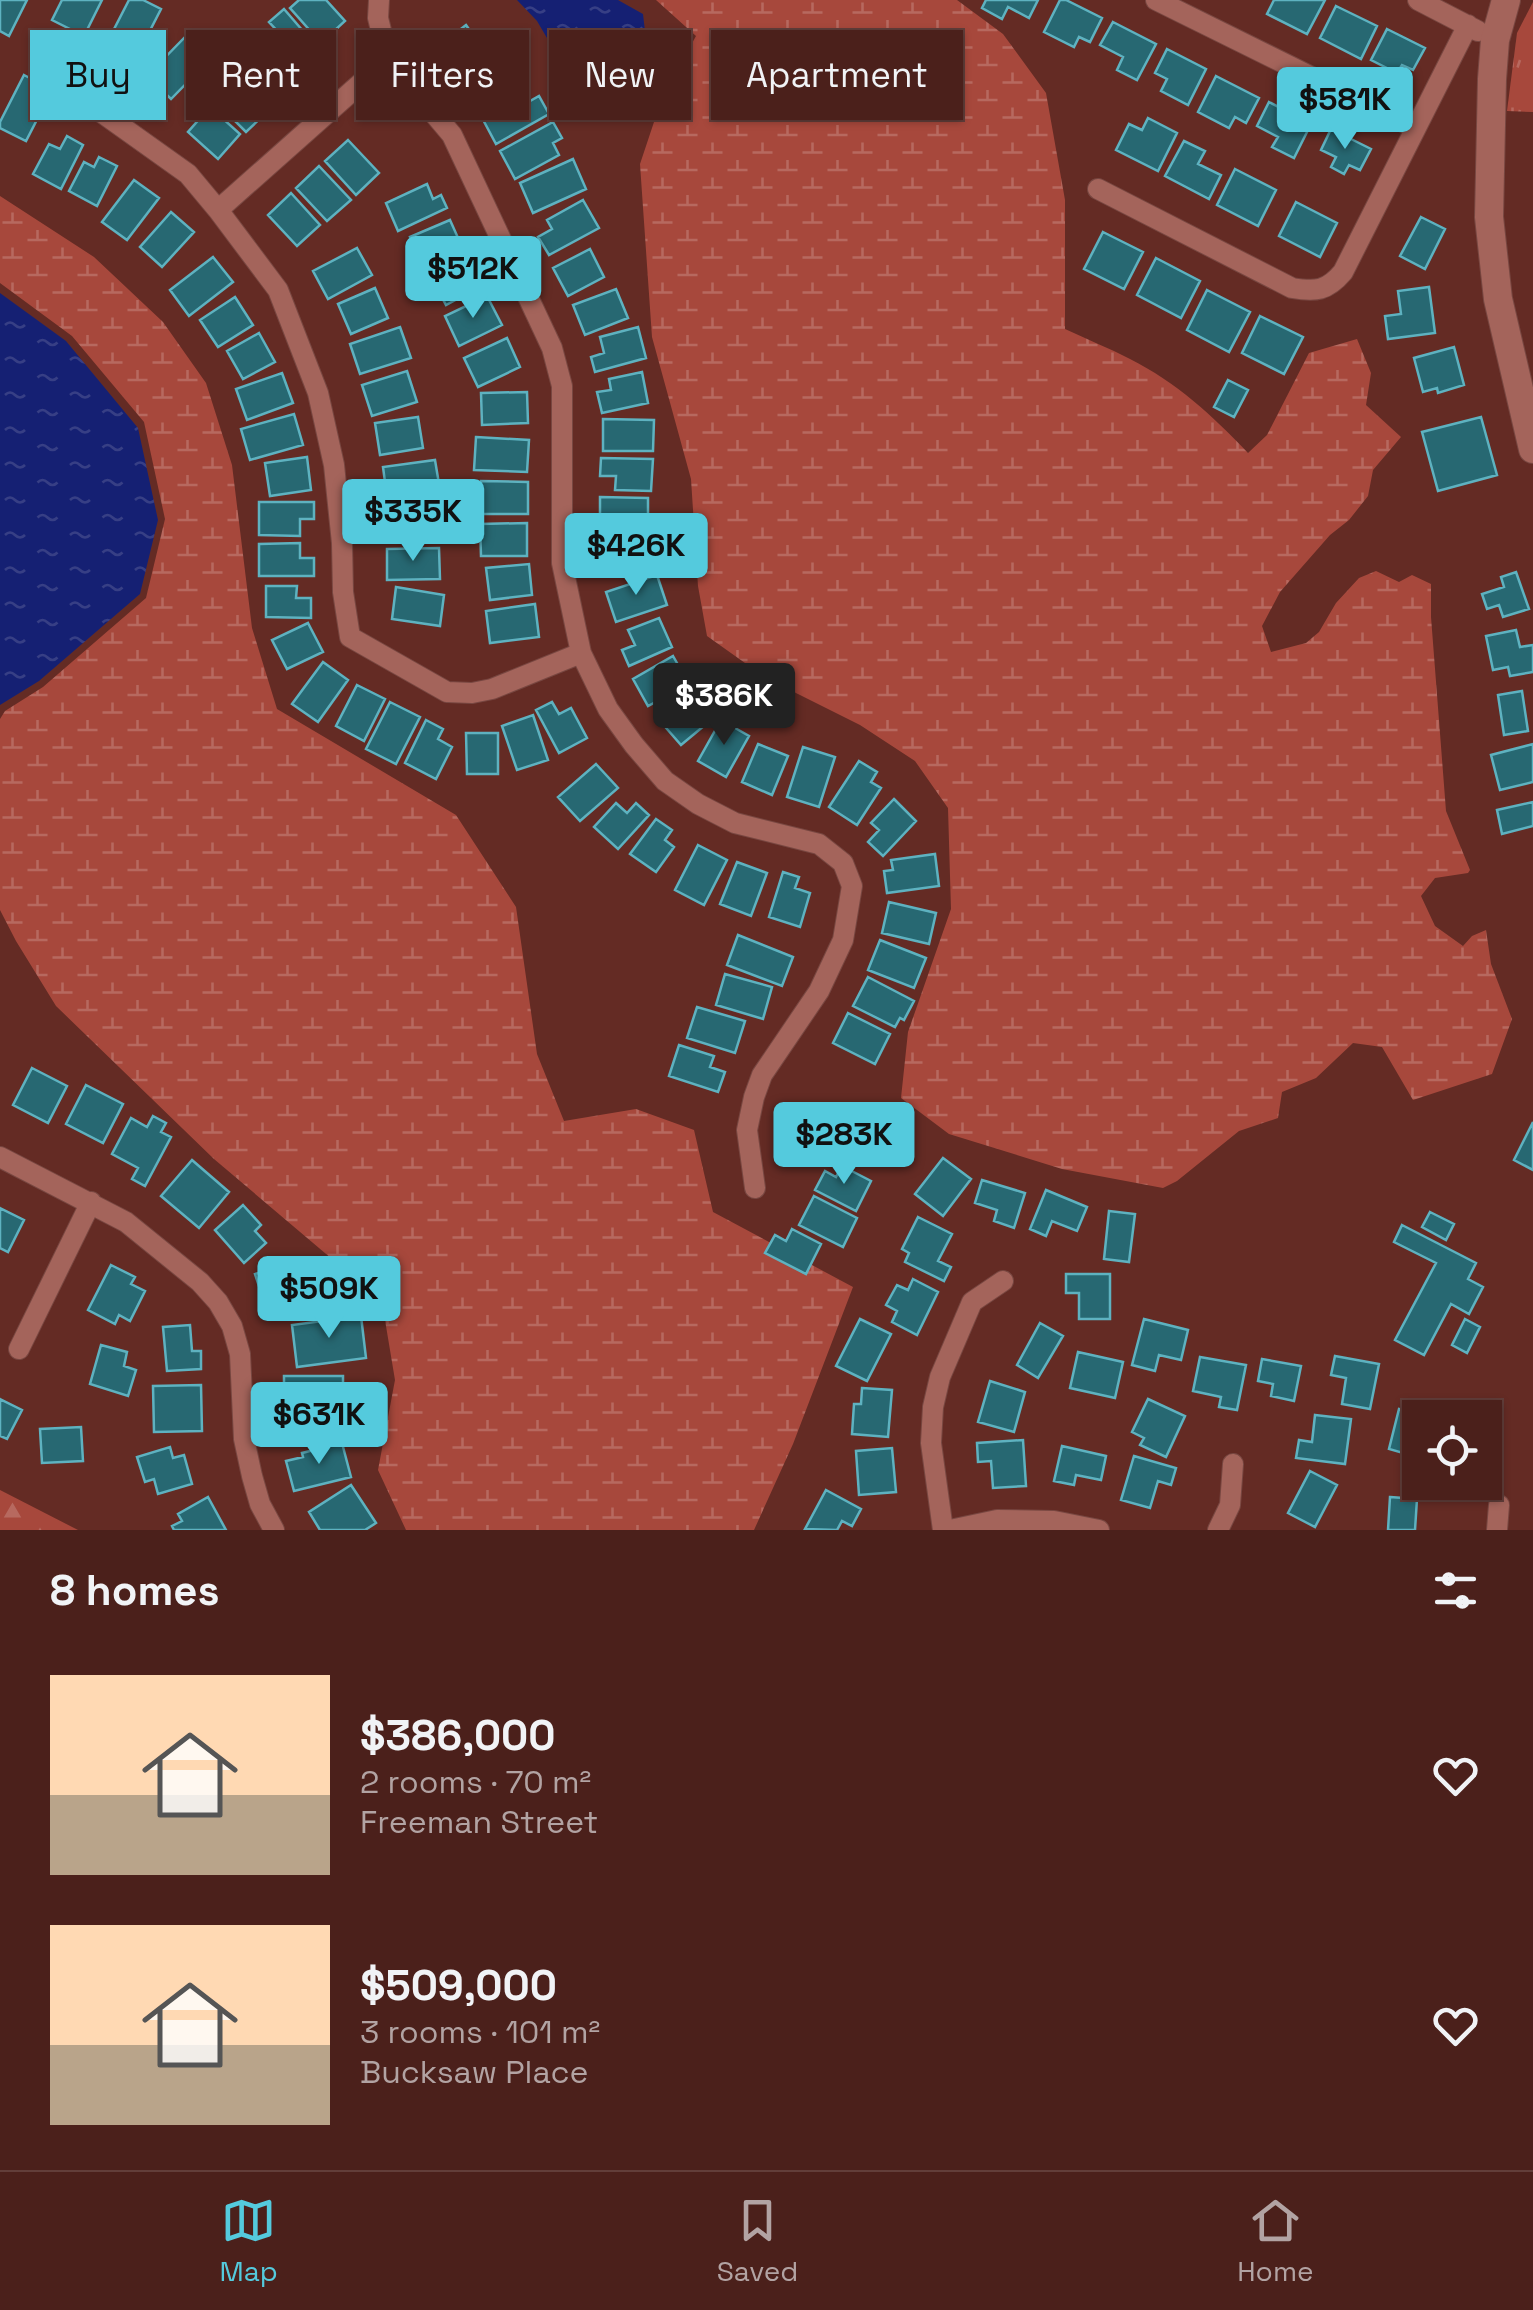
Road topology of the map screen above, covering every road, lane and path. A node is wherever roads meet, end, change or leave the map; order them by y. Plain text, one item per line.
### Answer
1 (379, 0) edge
2 (1156, 0) edge
3 (1418, 0) edge
4 (1506, 0) edge
5 (1468, 25) junction
6 (381, 30) edge
7 (1495, 40) junction
8 (356, 87) edge
9 (111, 120) edge
10 (439, 120) edge
11 (1415, 128) junction
12 (1098, 189) dead end
13 (218, 210) junction
14 (1533, 449) edge
15 (581, 653) junction
16 (0, 1157) edge
17 (755, 1188) dead end
18 (90, 1202) junction
19 (1003, 1280) dead end
20 (19, 1349) dead end
21 (1233, 1464) dead end
22 (1499, 1505) dead end
23 (274, 1530) edge
24 (942, 1530) edge
25 (950, 1530) edge
26 (1099, 1530) edge
27 (1218, 1530) edge
28 (1497, 1530) edge

1 - 6 street
2 - 11 street
3 - 5 street
4 - 7 street
5 - 7 street
5 - 11 street
7 - 14 street
8 - 13 street
9 - 13 street
10 - 15 street
11 - 12 street
13 - 15 street
15 - 17 street
16 - 18 street
18 - 20 street
18 - 23 street
19 - 24 street
21 - 27 street
22 - 28 street
25 - 26 street

